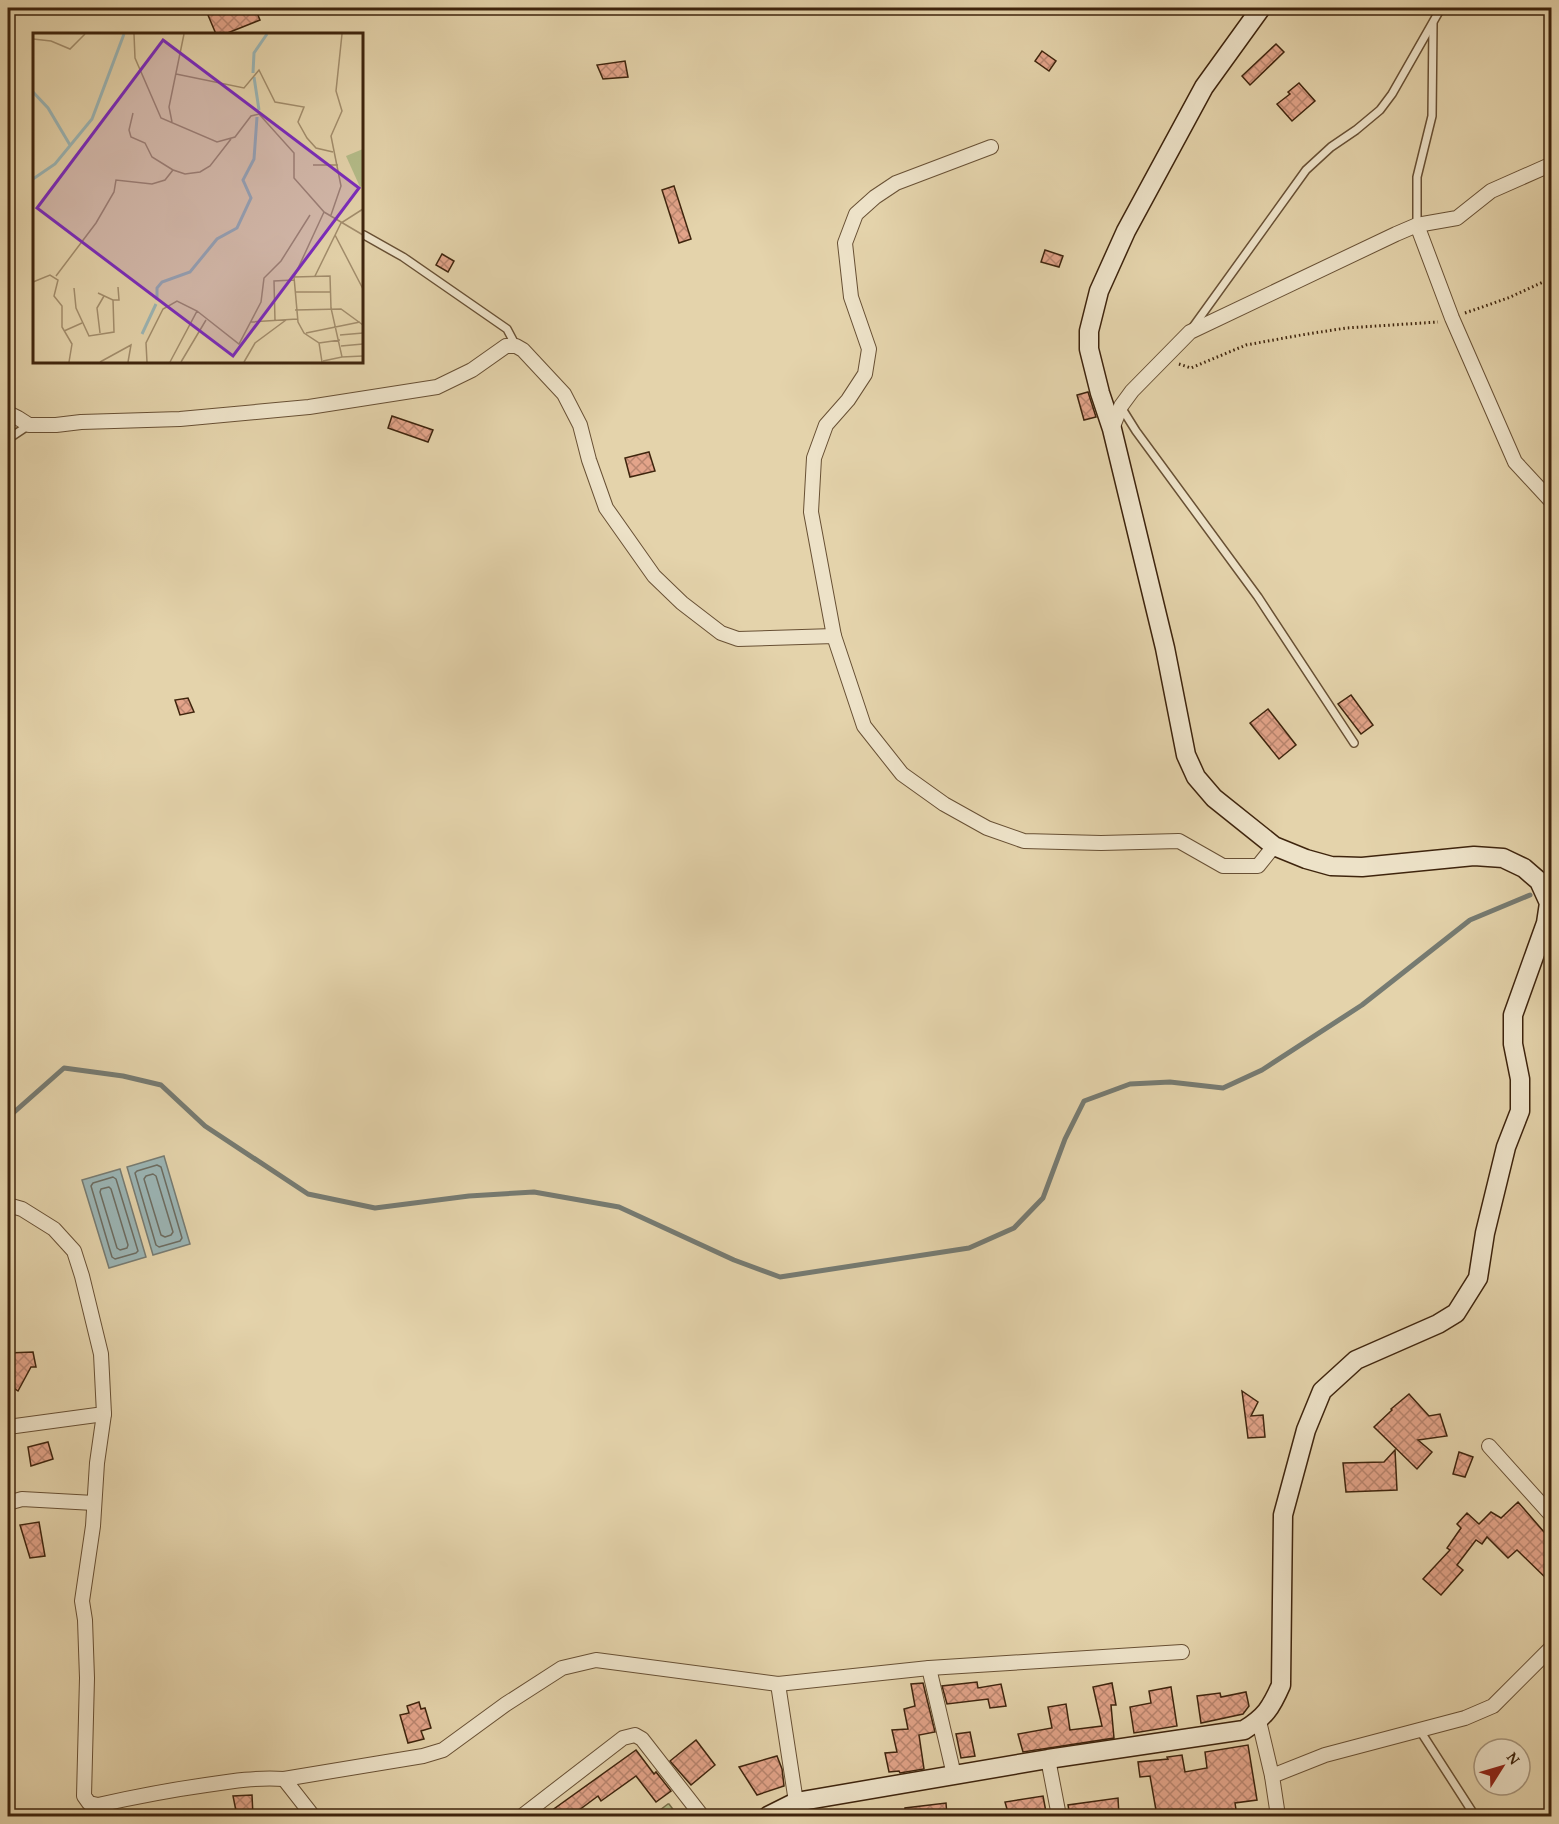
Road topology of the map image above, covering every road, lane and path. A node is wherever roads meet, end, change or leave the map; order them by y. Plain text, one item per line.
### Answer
1 (1261, 8) edge
2 (1442, 8) edge
3 (1433, 22) junction
4 (991, 147) dead end
5 (1551, 164) edge
6 (1417, 225) junction
7 (364, 235) dead end
8 (1551, 278) edge
9 (1452, 318) junction
10 (1190, 332) junction
11 (516, 346) junction
12 (1163, 358) junction
13 (1121, 406) junction
14 (8, 413) edge
15 (29, 425) junction
16 (1112, 429) junction
17 (8, 439) edge
18 (1551, 502) edge
19 (834, 636) junction
20 (1354, 743) dead end
21 (1274, 846) junction
22 (8, 1205) edge
23 (104, 1414) junction
24 (8, 1427) edge
25 (1489, 1446) dead end
26 (8, 1503) edge
27 (93, 1503) junction
28 (1551, 1516) edge
29 (1551, 1647) edge
30 (1182, 1652) dead end
31 (929, 1668) junction
32 (778, 1684) junction
33 (1259, 1721) junction
34 (1419, 1729) junction
35 (1048, 1759) junction
36 (954, 1774) junction
37 (1272, 1776) junction
38 (284, 1779) junction
39 (796, 1802) junction
40 (313, 1816) edge
41 (522, 1816) edge
42 (702, 1816) edge
43 (768, 1816) edge
44 (1059, 1816) edge
45 (1278, 1816) edge
46 (1475, 1816) edge

1 - 16 main road
2 - 3 lane
3 - 6 lane
3 - 10 lane
4 - 19 street
5 - 6 street
6 - 9 street
6 - 10 street
7 - 11 lane
8 - 9 path
9 - 12 path
9 - 18 street
10 - 12 street
11 - 15 street
11 - 19 street
12 - 13 street
13 - 16 street
13 - 20 lane
14 - 15 street
15 - 17 lane
16 - 21 main road
19 - 21 street
21 - 33 main road
22 - 23 street
23 - 24 street
23 - 27 street
25 - 28 street
26 - 27 street
27 - 38 street
29 - 34 street
30 - 31 street
31 - 32 street
31 - 36 street
32 - 38 street
32 - 39 street
33 - 35 main road
33 - 37 street
34 - 37 street
34 - 46 lane
35 - 36 main road
35 - 44 street
36 - 39 main road
37 - 45 street
38 - 40 street
39 - 43 main road
41 - 42 street

